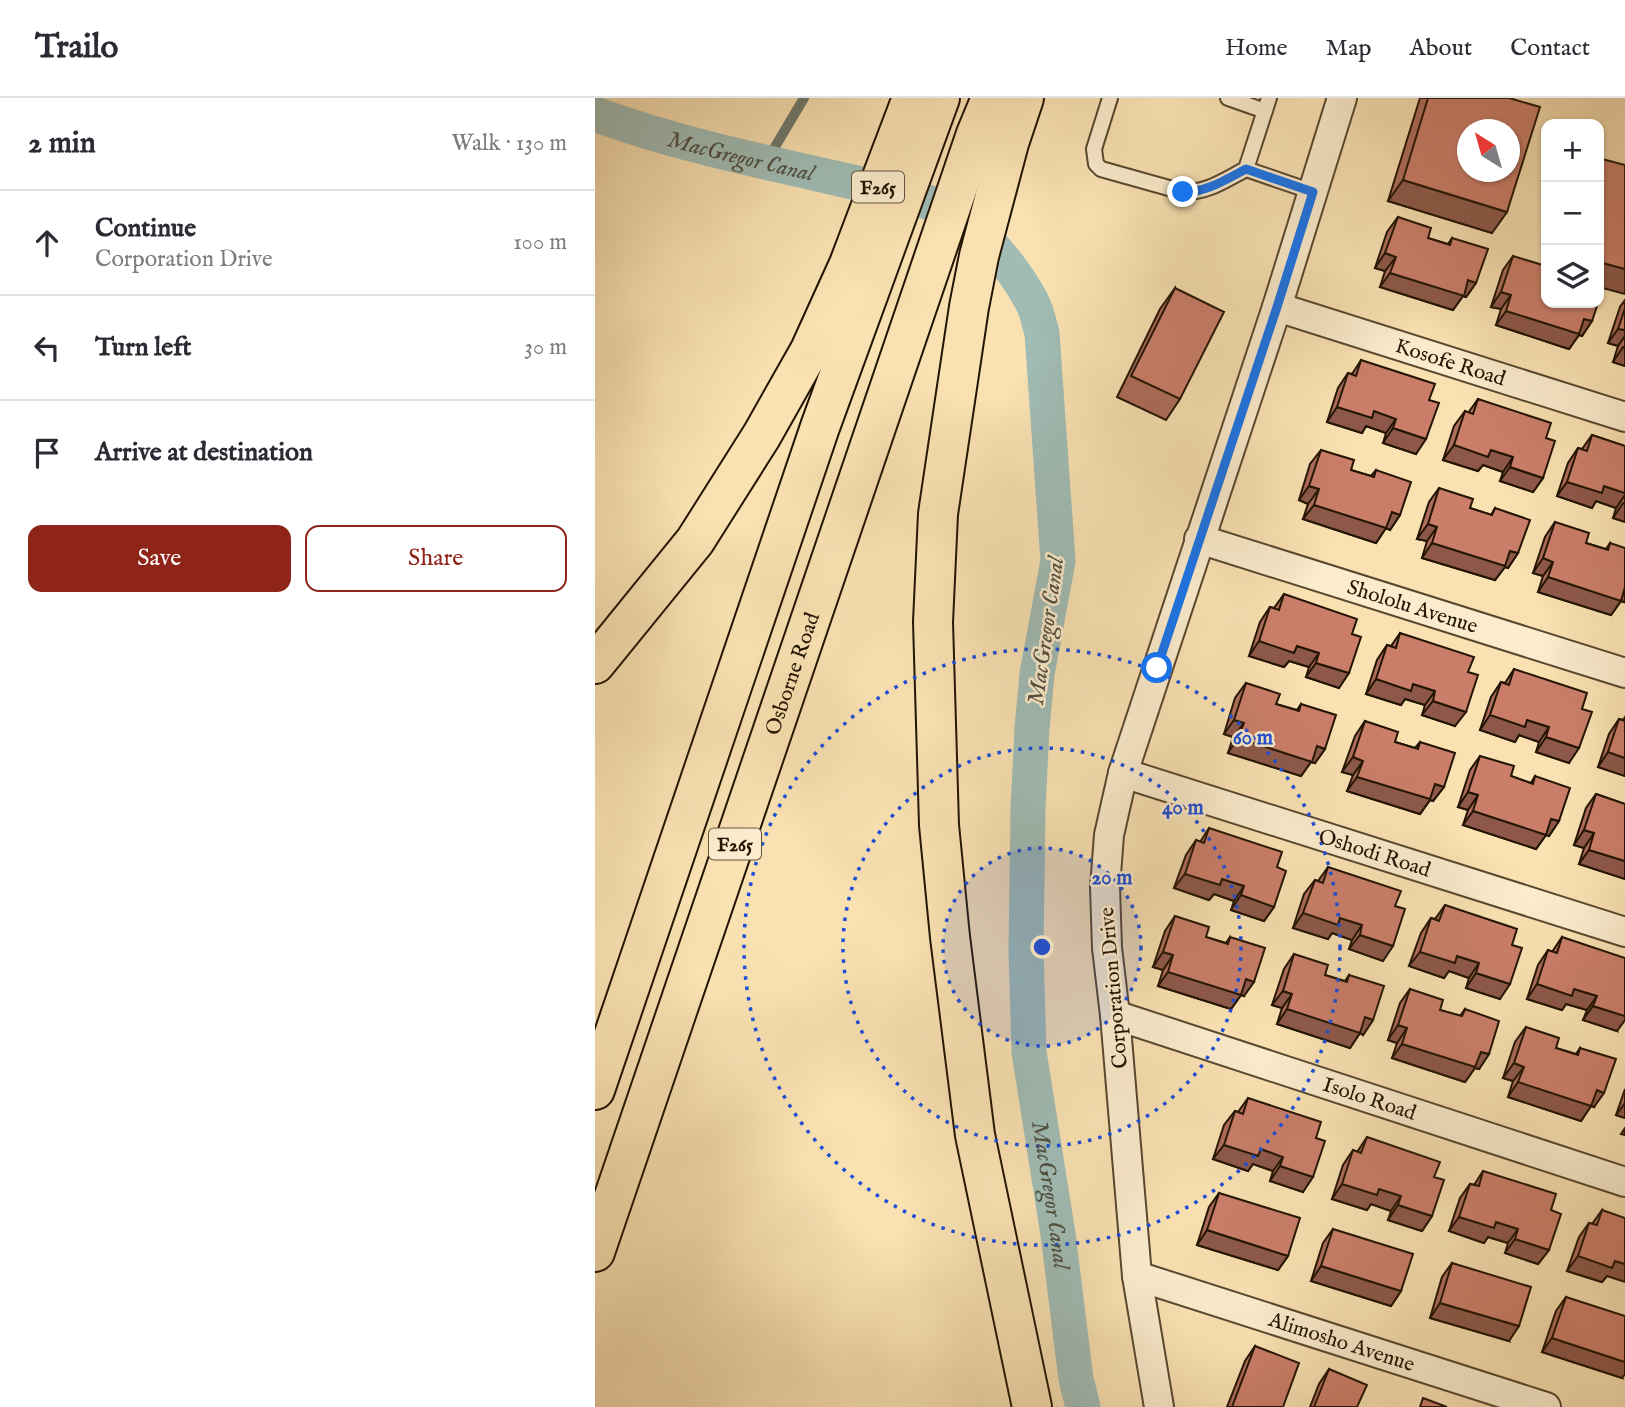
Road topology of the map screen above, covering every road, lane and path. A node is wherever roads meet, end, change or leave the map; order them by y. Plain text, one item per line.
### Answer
1 (991, 98) edge
2 (1024, 98) edge
3 (1110, 98) edge
4 (1228, 98) edge
5 (1342, 98) edge
6 (1267, 104) edge
7 (923, 106) edge
8 (993, 139) junction
9 (1246, 169) junction
10 (1313, 192) junction
11 (862, 267) junction
12 (1277, 307) junction
13 (1625, 417) edge
14 (1199, 539) junction
15 (595, 664) edge
16 (1625, 673) edge
17 (1123, 773) junction
18 (1625, 932) edge
19 (1115, 1015) junction
20 (595, 1090) edge
21 (1625, 1182) edge
22 (595, 1252) edge
23 (1137, 1276) junction
24 (1032, 1407) edge
25 (1159, 1407) edge
26 (1546, 1407) edge

1 - 8 main road, Osborne Road / F265
2 - 8 main road
3 - 9 lane
4 - 6 lane
5 - 10 street, Corporation Drive
6 - 9 lane
7 - 11 main road, F265
8 - 22 main road, Osborne Road / F265
8 - 24 main road
9 - 10 lane
10 - 12 street, Corporation Drive
11 - 15 main road, F265
11 - 20 main road
12 - 13 street, Kosofe Road
12 - 14 street, Corporation Drive
14 - 16 street, Shololu Avenue
14 - 17 street, Corporation Drive
17 - 18 street, Oshodi Road
17 - 19 street, Corporation Drive
19 - 21 street, Isolo Road
19 - 23 street, Corporation Drive
23 - 25 street, Corporation Drive
23 - 26 street, Alimosho Avenue

